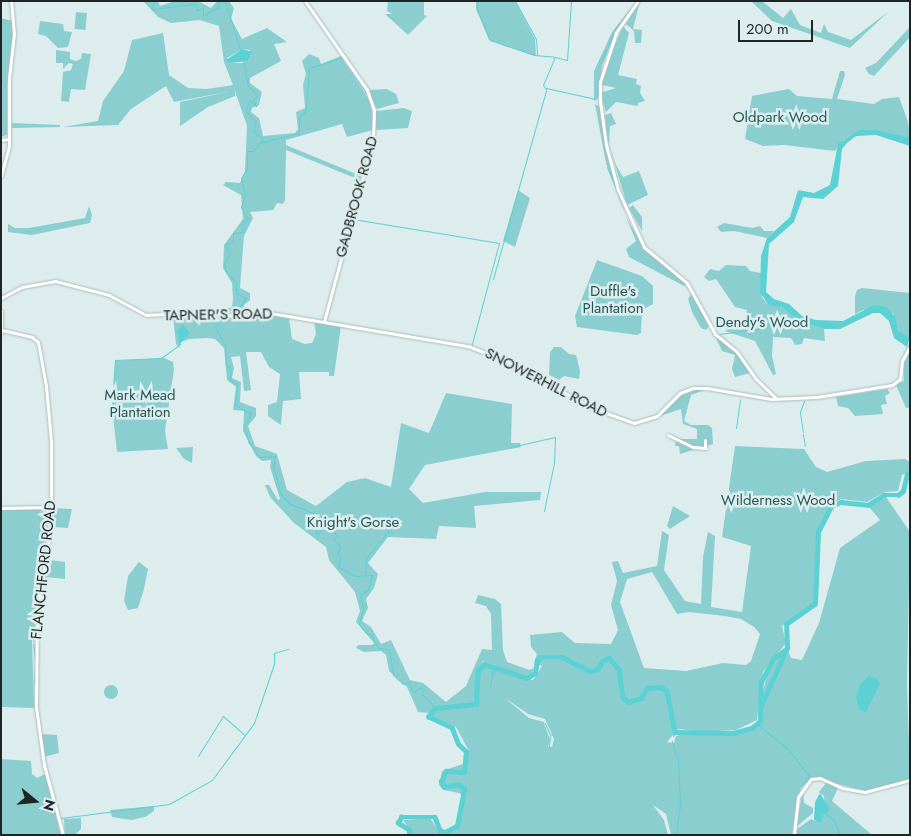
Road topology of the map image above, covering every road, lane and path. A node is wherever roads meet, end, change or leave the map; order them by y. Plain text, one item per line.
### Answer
1 (12, 1) edge
2 (306, 1) edge
3 (638, 1) edge
4 (9, 139) junction
5 (1, 140) edge
6 (1, 176) edge
7 (1, 298) edge
8 (1, 311) edge
9 (324, 322) junction
10 (2, 332) edge
11 (909, 347) edge
12 (768, 392) junction
13 (766, 398) junction
14 (777, 398) junction
15 (668, 435) dead end
16 (705, 440) dead end
17 (51, 507) junction
18 (1, 508) edge
19 (910, 780) edge
20 (63, 835) edge
21 (794, 835) edge

1 - 4 street
2 - 9 street, GADBROOK ROAD
3 - 12 street
4 - 5 street
4 - 6 street
7 - 9 street, TAPNER'S ROAD
8 - 10 street
9 - 13 street, SNOWERHILL ROAD
10 - 17 street, FLANCHFORD ROAD
11 - 14 street, SNOWERHILL ROAD
12 - 13 street
12 - 14 street
13 - 14 street, SNOWERHILL ROAD
15 - 16 street
17 - 18 street
17 - 20 street, FLANCHFORD ROAD
19 - 21 street

